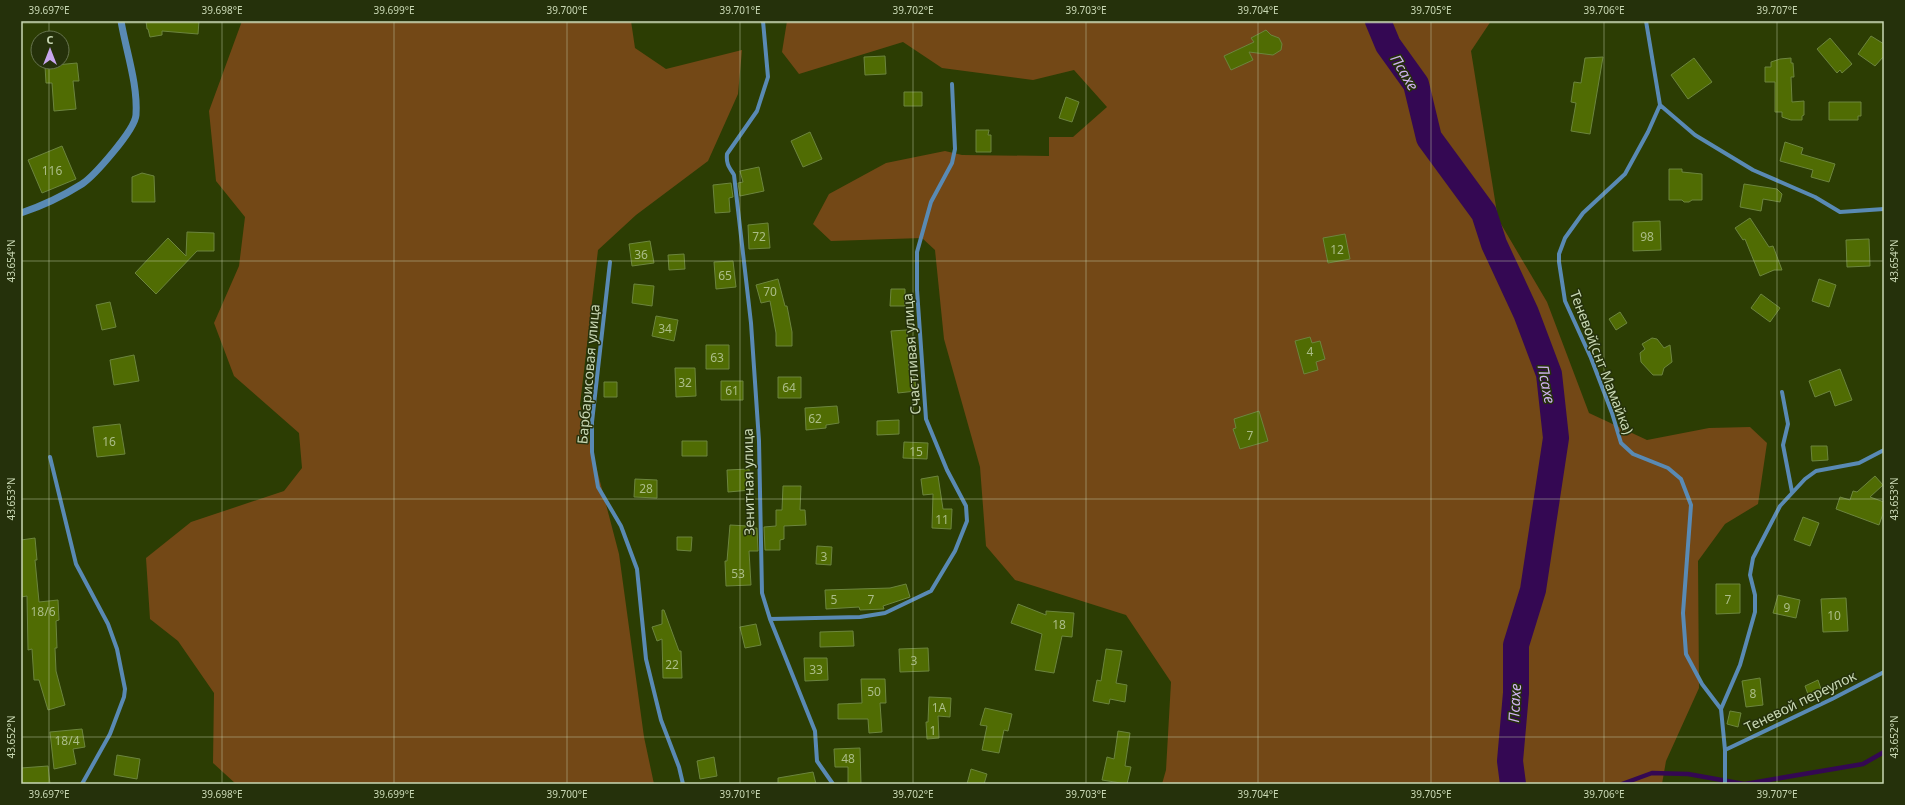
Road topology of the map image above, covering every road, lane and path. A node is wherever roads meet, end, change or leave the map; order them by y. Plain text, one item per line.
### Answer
1 (121, 21) edge
2 (763, 21) edge
3 (1646, 21) edge
4 (952, 84) dead end
5 (1660, 105) junction
6 (1884, 209) edge
7 (21, 213) edge
8 (610, 262) dead end
9 (1782, 392) dead end
10 (1884, 450) edge
11 (50, 457) dead end
12 (1792, 492) junction
13 (770, 620) junction
14 (1884, 672) edge
15 (1721, 709) junction
16 (1725, 750) junction
17 (82, 784) edge
18 (683, 784) edge
19 (832, 784) edge
20 (1725, 784) edge

1 - 7 street
2 - 13 street, Зенитная улица
3 - 5 street
4 - 13 street, Счастливая улица
5 - 6 street
5 - 15 street, Теневой(снт Мамайка)
8 - 18 street, Барбарисовая улица
9 - 12 street
10 - 12 street
11 - 17 street
12 - 15 street
13 - 19 street, Зенитная улица
14 - 16 street, Теневой переулок
15 - 16 street
16 - 20 street

